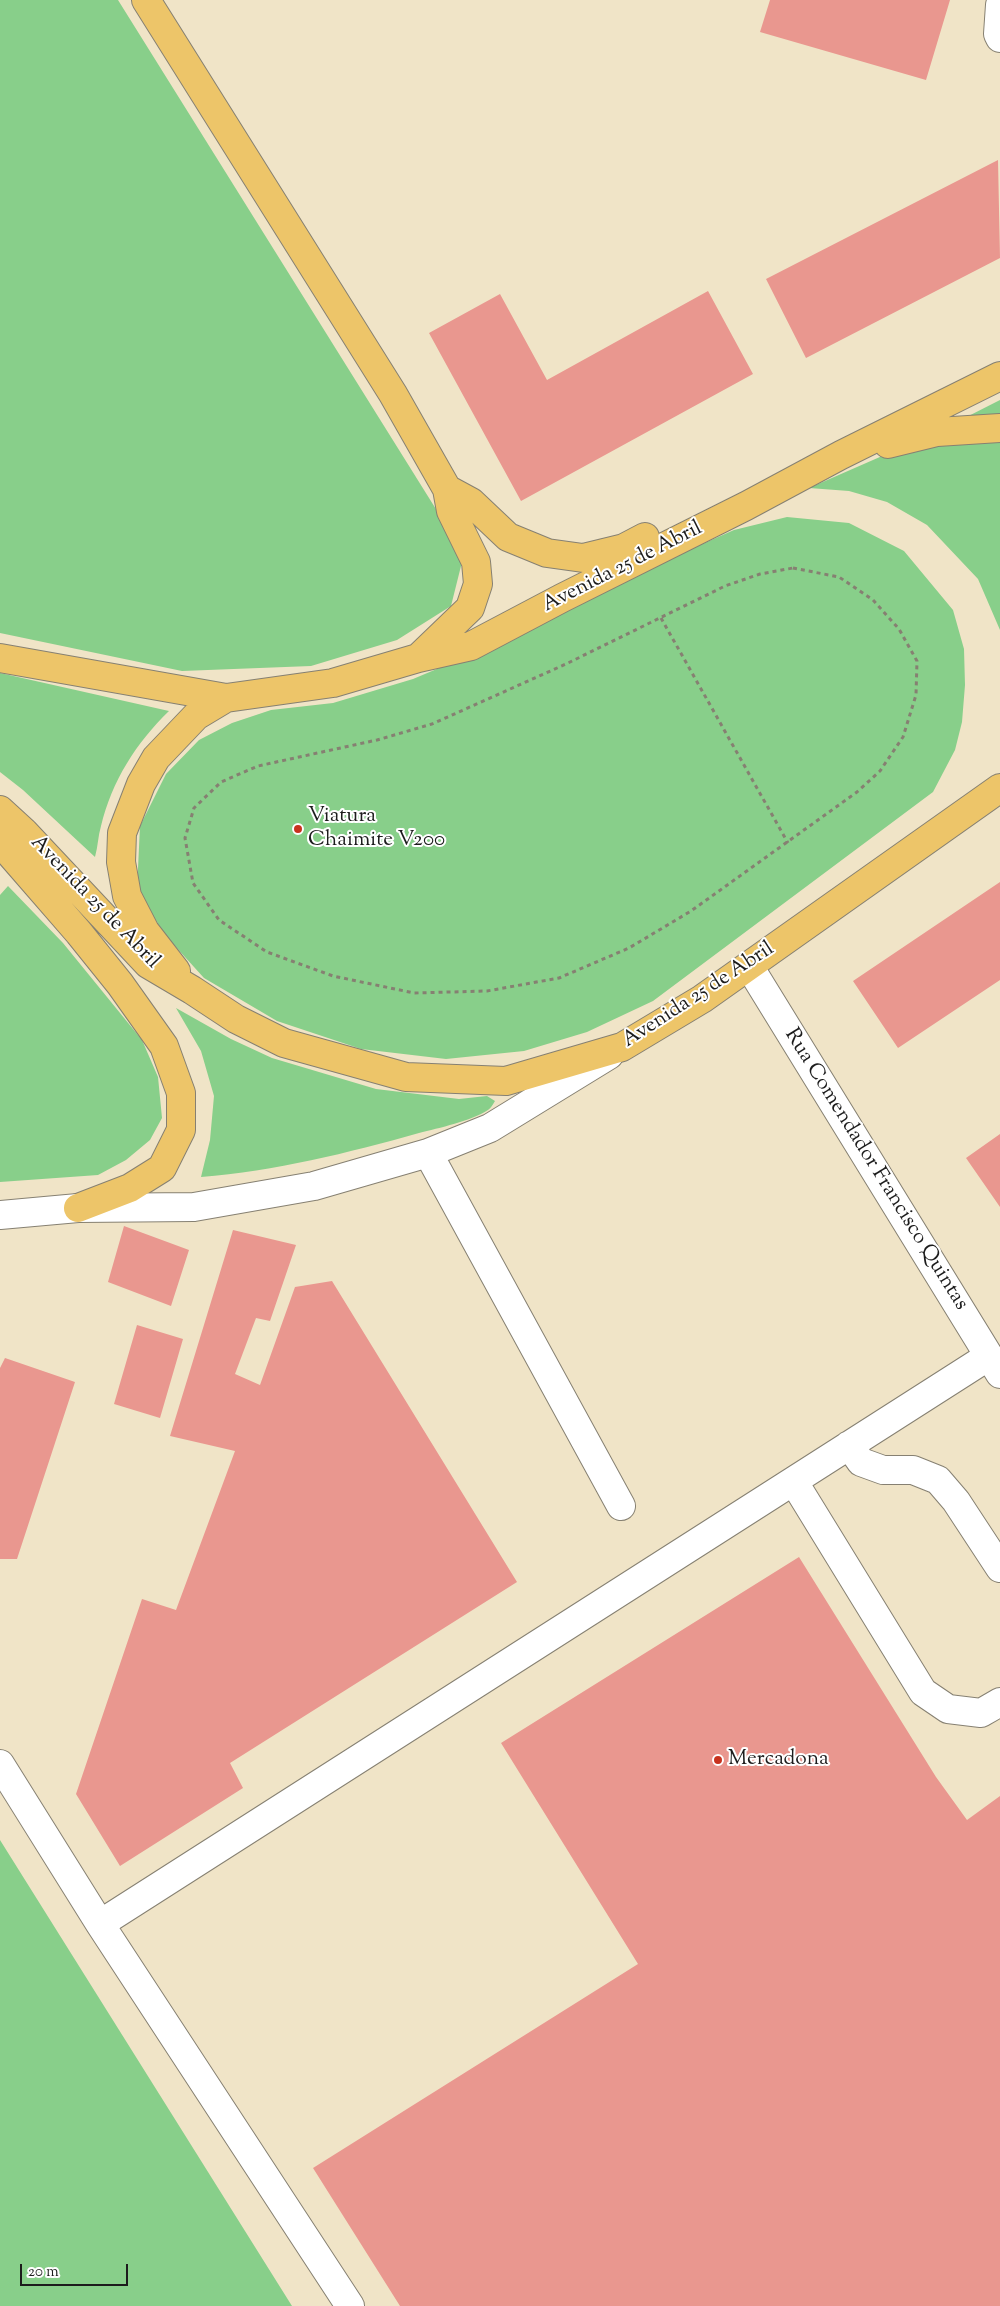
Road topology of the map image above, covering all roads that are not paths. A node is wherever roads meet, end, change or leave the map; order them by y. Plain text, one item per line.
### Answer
1 (146, 0) edge
2 (1000, 6) edge
3 (1000, 38) edge
4 (1000, 376) edge
5 (1000, 428) edge
6 (841, 455) junction
7 (447, 489) junction
8 (746, 506) junction
9 (0, 658) edge
10 (418, 658) junction
11 (226, 698) junction
12 (1000, 788) edge
13 (0, 810) edge
14 (0, 842) edge
15 (749, 966) junction
16 (192, 990) junction
17 (622, 1047) junction
18 (428, 1153) junction
19 (78, 1208) junction
20 (0, 1215) edge
21 (994, 1365) edge
22 (849, 1445) junction
23 (794, 1482) junction
24 (620, 1506) dead end
25 (1000, 1568) edge
26 (1000, 1686) edge
27 (991, 1707) edge
28 (0, 1764) edge
29 (100, 1924) junction
30 (350, 2306) edge

1 - 7 main road
2 - 3 street
4 - 6 main road, Avenida 25 de Abril
5 - 6 main road
6 - 8 main road, Avenida 25 de Abril
7 - 8 main road
7 - 10 main road
8 - 10 main road, Avenida 25 de Abril
9 - 11 main road, Avenida 25 de Abril
10 - 11 main road, Avenida 25 de Abril
11 - 16 main road, Avenida 25 de Abril
12 - 15 main road, Avenida 25 de Abril
13 - 16 main road, Avenida 25 de Abril
14 - 19 main road
15 - 17 main road, Avenida 25 de Abril
15 - 21 street, Rua Comendador Francisco Quintas
16 - 17 main road, Avenida 25 de Abril
17 - 18 street
18 - 19 street
18 - 24 street
19 - 20 street
21 - 22 street
22 - 23 street
22 - 25 street
23 - 27 street
23 - 29 street
26 - 27 street
28 - 29 street
29 - 30 street

